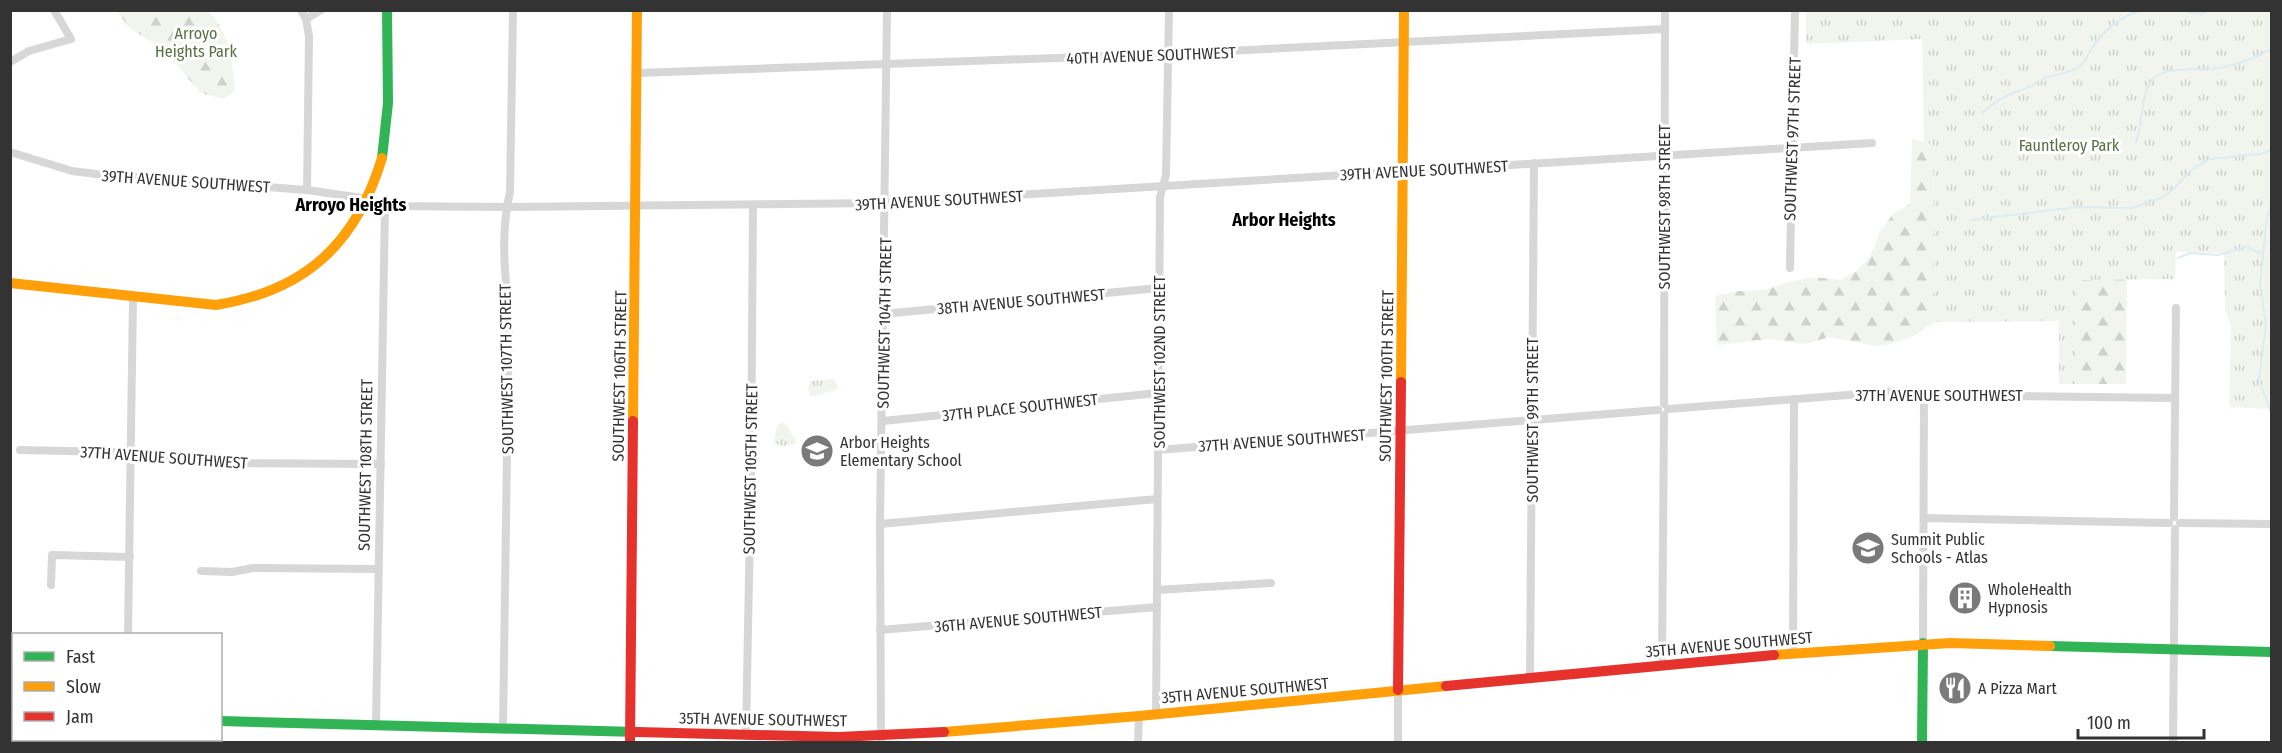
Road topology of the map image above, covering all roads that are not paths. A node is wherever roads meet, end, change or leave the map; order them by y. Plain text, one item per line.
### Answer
1 (54, 10) edge
2 (301, 10) edge
3 (321, 10) edge
4 (387, 10) edge
5 (513, 10) edge
6 (637, 10) edge
7 (887, 10) edge
8 (1169, 10) edge
9 (1404, 10) edge
10 (1665, 10) edge
11 (1795, 10) edge
12 (306, 19) junction
13 (1665, 29) junction
14 (1404, 43) junction
15 (1168, 54) junction
16 (10, 62) edge
17 (887, 65) junction
18 (637, 73) junction
19 (1872, 143) dead end
20 (1792, 147) junction
21 (10, 152) edge
22 (1664, 157) junction
23 (1534, 163) junction
24 (1404, 171) junction
25 (1163, 187) junction
26 (307, 190) junction
27 (369, 200) junction
28 (885, 203) junction
29 (753, 205) junction
30 (385, 206) junction
31 (635, 206) junction
32 (507, 207) junction
33 (1790, 268) dead end
34 (10, 283) edge
35 (1159, 288) junction
36 (133, 297) junction
37 (2176, 308) dead end
38 (882, 314) junction
39 (1158, 393) junction
40 (1924, 395) junction
41 (2174, 398) junction
42 (1794, 399) junction
43 (1663, 410) junction
44 (1532, 420) junction
45 (883, 421) junction
46 (1400, 431) junction
47 (20, 450) dead end
48 (1158, 450) junction
49 (132, 457) junction
50 (381, 464) junction
51 (1157, 499) junction
52 (1924, 518) junction
53 (2174, 523) junction
54 (880, 524) junction
55 (2271, 524) edge
56 (130, 557) junction
57 (378, 569) junction
58 (201, 571) dead end
59 (1270, 583) dead end
60 (51, 585) dead end
61 (1157, 590) junction
62 (1157, 607) junction
63 (880, 630) junction
64 (129, 633) edge
65 (1923, 643) junction
66 (2174, 650) junction
67 (2271, 652) edge
68 (1793, 653) junction
69 (1662, 665) junction
70 (1530, 677) junction
71 (1398, 690) junction
72 (1156, 714) junction
73 (1138, 716) junction
74 (222, 721) edge
75 (376, 725) junction
76 (503, 728) junction
77 (746, 733) junction
78 (630, 737) edge
79 (881, 739) edge
80 (1138, 742) edge
81 (1398, 742) edge
82 (1922, 742) edge
83 (2173, 742) edge

1 - 16 street
2 - 12 street
3 - 12 street
4 - 27 street
5 - 32 street, SOUTHWEST 107TH STREET
6 - 18 street, SOUTHWEST 106TH STREET
7 - 17 street, SOUTHWEST 104TH STREET
8 - 15 street, SOUTHWEST 102ND STREET
9 - 14 street, SOUTHWEST 100TH STREET
10 - 13 street, SOUTHWEST 98TH STREET
11 - 20 street, SOUTHWEST 97TH STREET
12 - 26 street
13 - 14 street, 40TH AVENUE SOUTHWEST
13 - 22 street, SOUTHWEST 98TH STREET
14 - 15 street, 40TH AVENUE SOUTHWEST
14 - 24 street, SOUTHWEST 100TH STREET
15 - 17 street, 40TH AVENUE SOUTHWEST
15 - 25 street, SOUTHWEST 102ND STREET
17 - 18 street, 40TH AVENUE SOUTHWEST
17 - 28 street, SOUTHWEST 104TH STREET
18 - 31 street, SOUTHWEST 106TH STREET
19 - 20 street, 39TH AVENUE SOUTHWEST
20 - 22 street, 39TH AVENUE SOUTHWEST
20 - 33 street, SOUTHWEST 97TH STREET
21 - 26 street, 39TH AVENUE SOUTHWEST
22 - 23 street, 39TH AVENUE SOUTHWEST
22 - 43 street, SOUTHWEST 98TH STREET
23 - 24 street, 39TH AVENUE SOUTHWEST
23 - 44 street, SOUTHWEST 99TH STREET
24 - 25 street, 39TH AVENUE SOUTHWEST
24 - 46 street, SOUTHWEST 100TH STREET
25 - 28 street, 39TH AVENUE SOUTHWEST
25 - 35 street, SOUTHWEST 102ND STREET
26 - 27 street, 39TH AVENUE SOUTHWEST
27 - 30 street, 39TH AVENUE SOUTHWEST
27 - 36 street
28 - 29 street, 39TH AVENUE SOUTHWEST
28 - 38 street, SOUTHWEST 104TH STREET
29 - 31 street, 39TH AVENUE SOUTHWEST
29 - 77 street, SOUTHWEST 105TH STREET
30 - 32 street, 39TH AVENUE SOUTHWEST
30 - 50 street, SOUTHWEST 108TH STREET
31 - 32 street, 39TH AVENUE SOUTHWEST
31 - 78 street, SOUTHWEST 106TH STREET
32 - 76 street, SOUTHWEST 107TH STREET
34 - 36 street
35 - 38 street, 38TH AVENUE SOUTHWEST
35 - 39 street, SOUTHWEST 102ND STREET
36 - 49 street
37 - 41 street
38 - 45 street, SOUTHWEST 104TH STREET
39 - 45 street, 37TH PLACE SOUTHWEST
39 - 48 street, SOUTHWEST 102ND STREET
40 - 41 street, 37TH AVENUE SOUTHWEST
40 - 42 street, 37TH AVENUE SOUTHWEST
40 - 52 street
41 - 53 street
42 - 43 street, 37TH AVENUE SOUTHWEST
42 - 68 street
43 - 44 street, 37TH AVENUE SOUTHWEST
43 - 69 street, SOUTHWEST 98TH STREET
44 - 46 street, 37TH AVENUE SOUTHWEST
44 - 70 street, SOUTHWEST 99TH STREET
45 - 54 street, SOUTHWEST 104TH STREET
46 - 48 street, 37TH AVENUE SOUTHWEST
46 - 71 street, SOUTHWEST 100TH STREET
47 - 49 street, 37TH AVENUE SOUTHWEST
48 - 51 street, SOUTHWEST 102ND STREET
49 - 50 street, 37TH AVENUE SOUTHWEST
49 - 56 street
50 - 57 street, SOUTHWEST 108TH STREET
51 - 54 street
51 - 61 street, SOUTHWEST 102ND STREET
52 - 53 street
52 - 65 street
53 - 55 street
53 - 66 street
54 - 63 street, SOUTHWEST 104TH STREET
56 - 60 street
56 - 64 street
57 - 58 street
57 - 75 street, SOUTHWEST 108TH STREET
59 - 61 street
61 - 62 street, SOUTHWEST 102ND STREET
62 - 63 street, 36TH AVENUE SOUTHWEST
62 - 72 street, SOUTHWEST 102ND STREET
63 - 79 street, SOUTHWEST 104TH STREET
65 - 66 street, 35TH AVENUE SOUTHWEST
65 - 68 street, 35TH AVENUE SOUTHWEST
65 - 82 street
66 - 67 street, 35TH AVENUE SOUTHWEST
66 - 83 street
68 - 69 street, 35TH AVENUE SOUTHWEST
69 - 70 street, 35TH AVENUE SOUTHWEST
70 - 71 street, 35TH AVENUE SOUTHWEST
71 - 72 street, 35TH AVENUE SOUTHWEST
71 - 81 street, SOUTHWEST 100TH STREET
72 - 73 street, 35TH AVENUE SOUTHWEST
73 - 79 street, 35TH AVENUE SOUTHWEST
73 - 80 street
74 - 75 street, 35TH AVENUE SOUTHWEST
75 - 76 street, 35TH AVENUE SOUTHWEST
76 - 78 street, 35TH AVENUE SOUTHWEST
77 - 78 street, 35TH AVENUE SOUTHWEST
77 - 79 street, 35TH AVENUE SOUTHWEST

